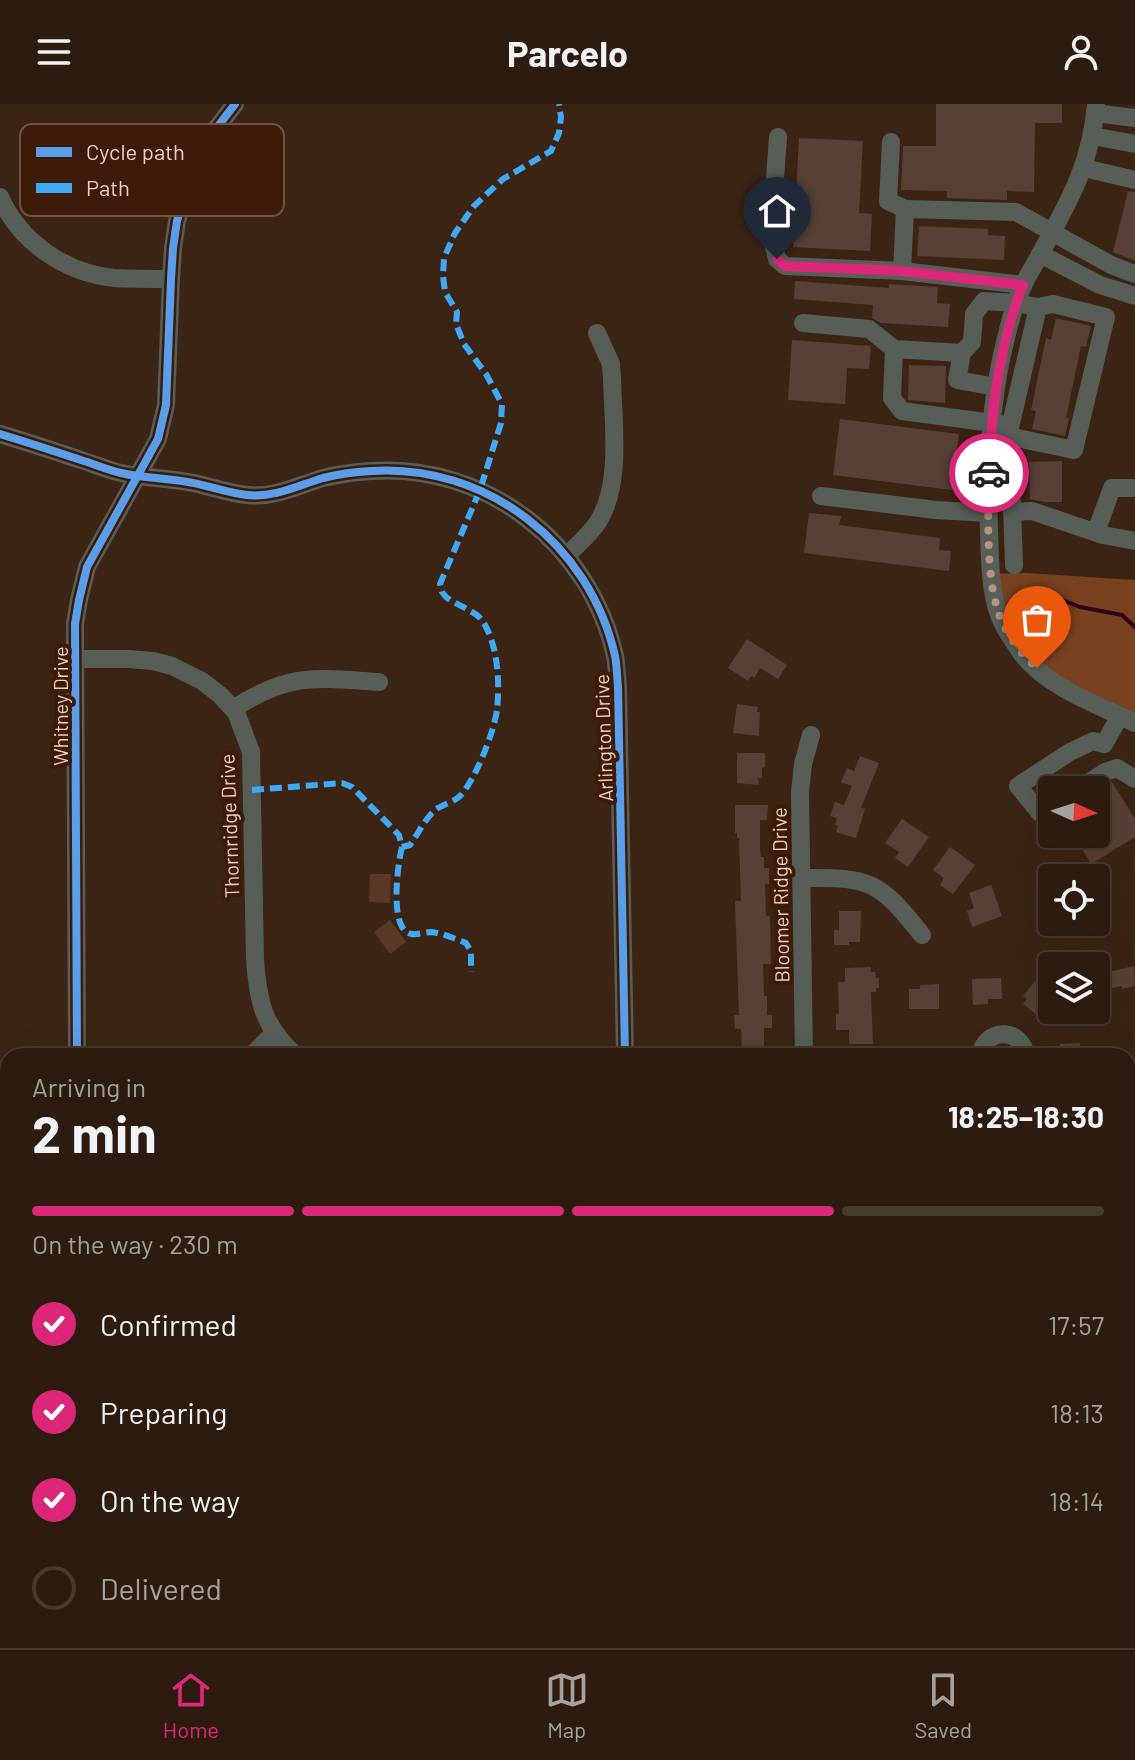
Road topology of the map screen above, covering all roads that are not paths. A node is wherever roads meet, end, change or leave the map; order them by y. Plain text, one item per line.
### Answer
1 (235, 104) edge
2 (1095, 109) edge
3 (1135, 118) edge
4 (220, 124) edge
5 (1092, 136) junction
6 (778, 137) dead end
7 (891, 142) dead end
8 (1135, 144) edge
9 (1084, 168) junction
10 (1135, 180) edge
11 (0, 197) edge
12 (905, 209) junction
13 (178, 216) edge
14 (1052, 232) junction
15 (1040, 254) junction
16 (902, 271) junction
17 (1135, 274) edge
18 (171, 279) junction
19 (1023, 285) junction
20 (1135, 296) edge
21 (1016, 303) junction
22 (1038, 307) junction
23 (803, 323) dead end
24 (597, 333) dead end
25 (1004, 346) junction
26 (967, 348) junction
27 (894, 349) junction
28 (996, 387) junction
29 (990, 422) junction
30 (1010, 426) junction
31 (0, 434) edge
32 (139, 476) junction
33 (988, 478) junction
34 (1135, 488) edge
35 (821, 496) dead end
36 (1012, 512) junction
37 (989, 513) junction
38 (1096, 532) junction
39 (1135, 541) edge
40 (567, 555) junction
41 (1014, 565) dead end
42 (75, 659) junction
43 (379, 682) dead end
44 (233, 709) junction
45 (1128, 720) edge
46 (811, 735) dead end
47 (1104, 744) junction
48 (1117, 768) junction
49 (1099, 776) edge
50 (1135, 779) edge
51 (1038, 811) edge
52 (802, 878) junction
53 (922, 935) dead end
54 (274, 1033) junction
55 (77, 1048) edge
56 (259, 1048) edge
57 (288, 1048) edge
58 (625, 1048) edge
59 (804, 1048) edge
60 (982, 1048) edge
61 (1024, 1048) edge

1 - 4 street, Whitney Drive
2 - 3 street
2 - 5 street
5 - 8 street
5 - 9 street
6 - 16 street
7 - 12 street
9 - 10 street
9 - 14 street
11 - 18 street
12 - 14 street
12 - 16 street
13 - 18 street, Whitney Drive
14 - 15 street
14 - 17 street
15 - 19 street
15 - 20 street
16 - 19 street
18 - 32 street, Whitney Drive
19 - 21 street
21 - 22 street
21 - 25 street
21 - 26 street
22 - 30 street
22 - 30 street
23 - 27 street
24 - 40 street
25 - 26 street
25 - 28 street
26 - 27 street
26 - 28 street
27 - 29 street
28 - 29 street
29 - 30 street
29 - 33 street
31 - 32 street, Arlington Drive
32 - 40 street, Arlington Drive
32 - 42 street, Whitney Drive
33 - 36 street
33 - 37 street
34 - 38 street
35 - 37 street
36 - 38 street
36 - 41 street
37 - 45 street
38 - 39 street
40 - 58 street, Arlington Drive
42 - 44 street, Thornridge Drive
42 - 55 street, Whitney Drive
43 - 44 street
44 - 54 street, Thornridge Drive
45 - 47 street
46 - 52 street, Bloomer Ridge Drive
47 - 48 street
47 - 51 street
48 - 49 street
48 - 50 street
52 - 53 street
52 - 59 street, Bloomer Ridge Drive
54 - 56 street
54 - 57 street, Thornridge Drive
60 - 61 street

